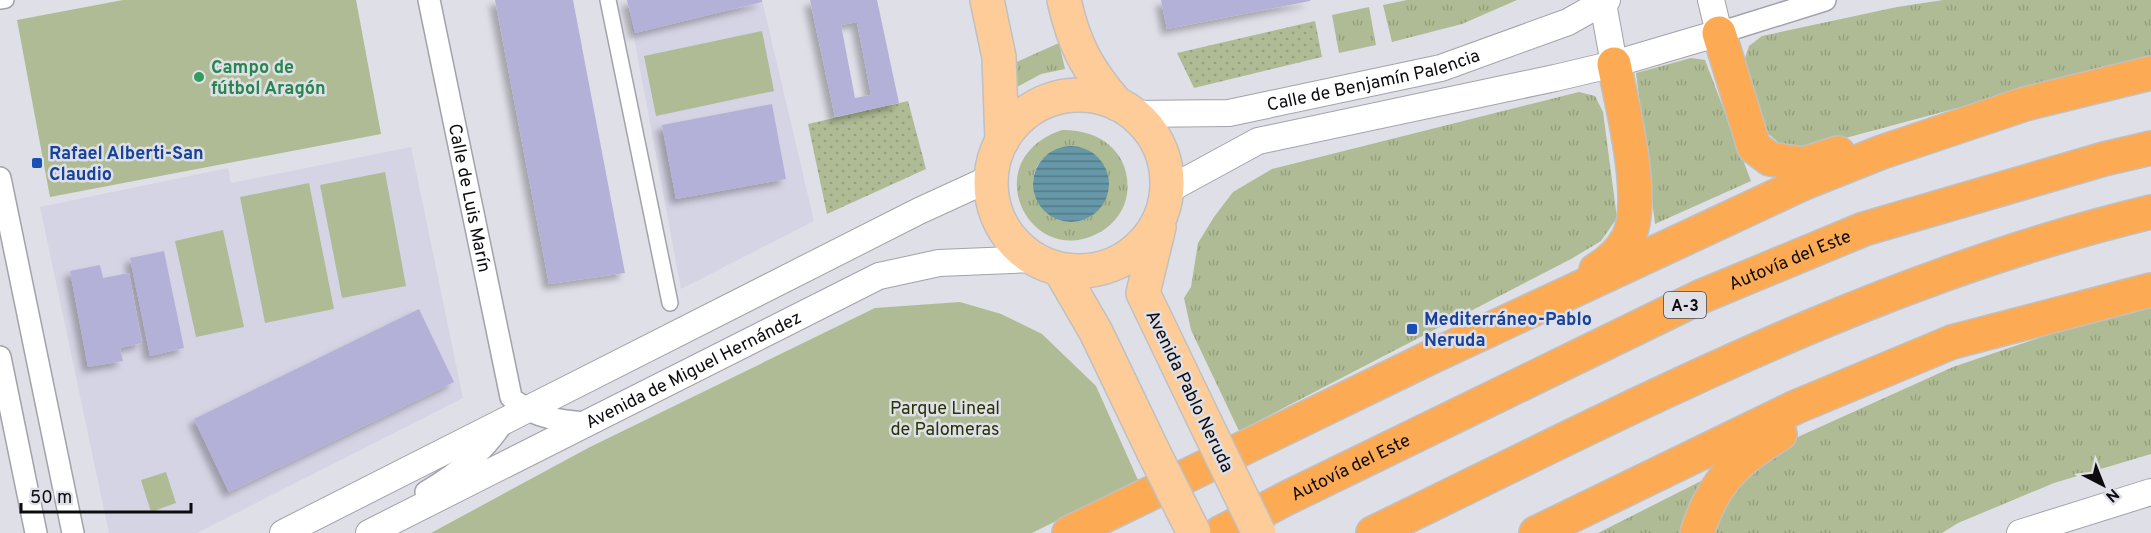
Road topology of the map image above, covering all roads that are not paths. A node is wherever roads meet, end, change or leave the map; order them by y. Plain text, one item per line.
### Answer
1 (6, 0) edge
2 (429, 0) edge
3 (608, 0) edge
4 (987, 0) edge
5 (1064, 0) edge
6 (1711, 0) edge
7 (1825, 0) edge
8 (0, 1) edge
9 (1605, 2) edge
10 (1719, 33) junction
11 (1614, 64) junction
12 (2151, 73) edge
13 (2025, 104) junction
14 (1126, 109) junction
15 (1002, 141) junction
16 (2151, 148) edge
17 (991, 178) junction
18 (1, 186) edge
19 (1165, 200) junction
20 (2151, 212) edge
21 (1046, 264) junction
22 (2151, 290) edge
23 (670, 303) dead end
24 (1952, 342) junction
25 (0, 357) edge
26 (1429, 358) junction
27 (514, 409) junction
28 (6, 423) edge
29 (585, 423) junction
30 (2151, 492) edge
31 (1285, 499) junction
32 (36, 533) edge
33 (73, 533) edge
34 (283, 533) edge
35 (353, 533) edge
36 (369, 533) edge
37 (1069, 533) edge
38 (1195, 533) edge
39 (1220, 533) edge
40 (1259, 533) edge
41 (1373, 533) edge
42 (1536, 533) edge
43 (1697, 533) edge
44 (2020, 533) edge

1 - 8 street
2 - 27 street, Calle de Luis Marín
3 - 23 street
4 - 15 main road
5 - 14 main road
6 - 10 street
7 - 10 street
9 - 11 street, Calle de Benjamín Palencia
9 - 14 street, Calle de Benjamín Palencia
10 - 11 street, Calle de Benjamín Palencia
10 - 13 highway
11 - 19 street, Calle de Benjamín Palencia
11 - 26 highway
12 - 13 highway
13 - 26 highway
14 - 15 main road
14 - 19 main road
15 - 17 main road
16 - 31 highway, Autovía del Este / A-3
17 - 21 main road
17 - 27 street
18 - 33 street
19 - 21 main road
19 - 40 main road, Avenida Pablo Neruda, bridge
20 - 41 highway
21 - 29 street, Avenida de Miguel Hernández
21 - 38 main road, bridge
22 - 24 highway
24 - 42 highway
24 - 43 highway
25 - 28 street
26 - 37 highway
27 - 29 street
27 - 34 street
27 - 35 street
28 - 32 street
29 - 36 street, Avenida de Miguel Hernández
30 - 44 street
31 - 38 highway
31 - 39 highway, Autovía del Este / A-3

